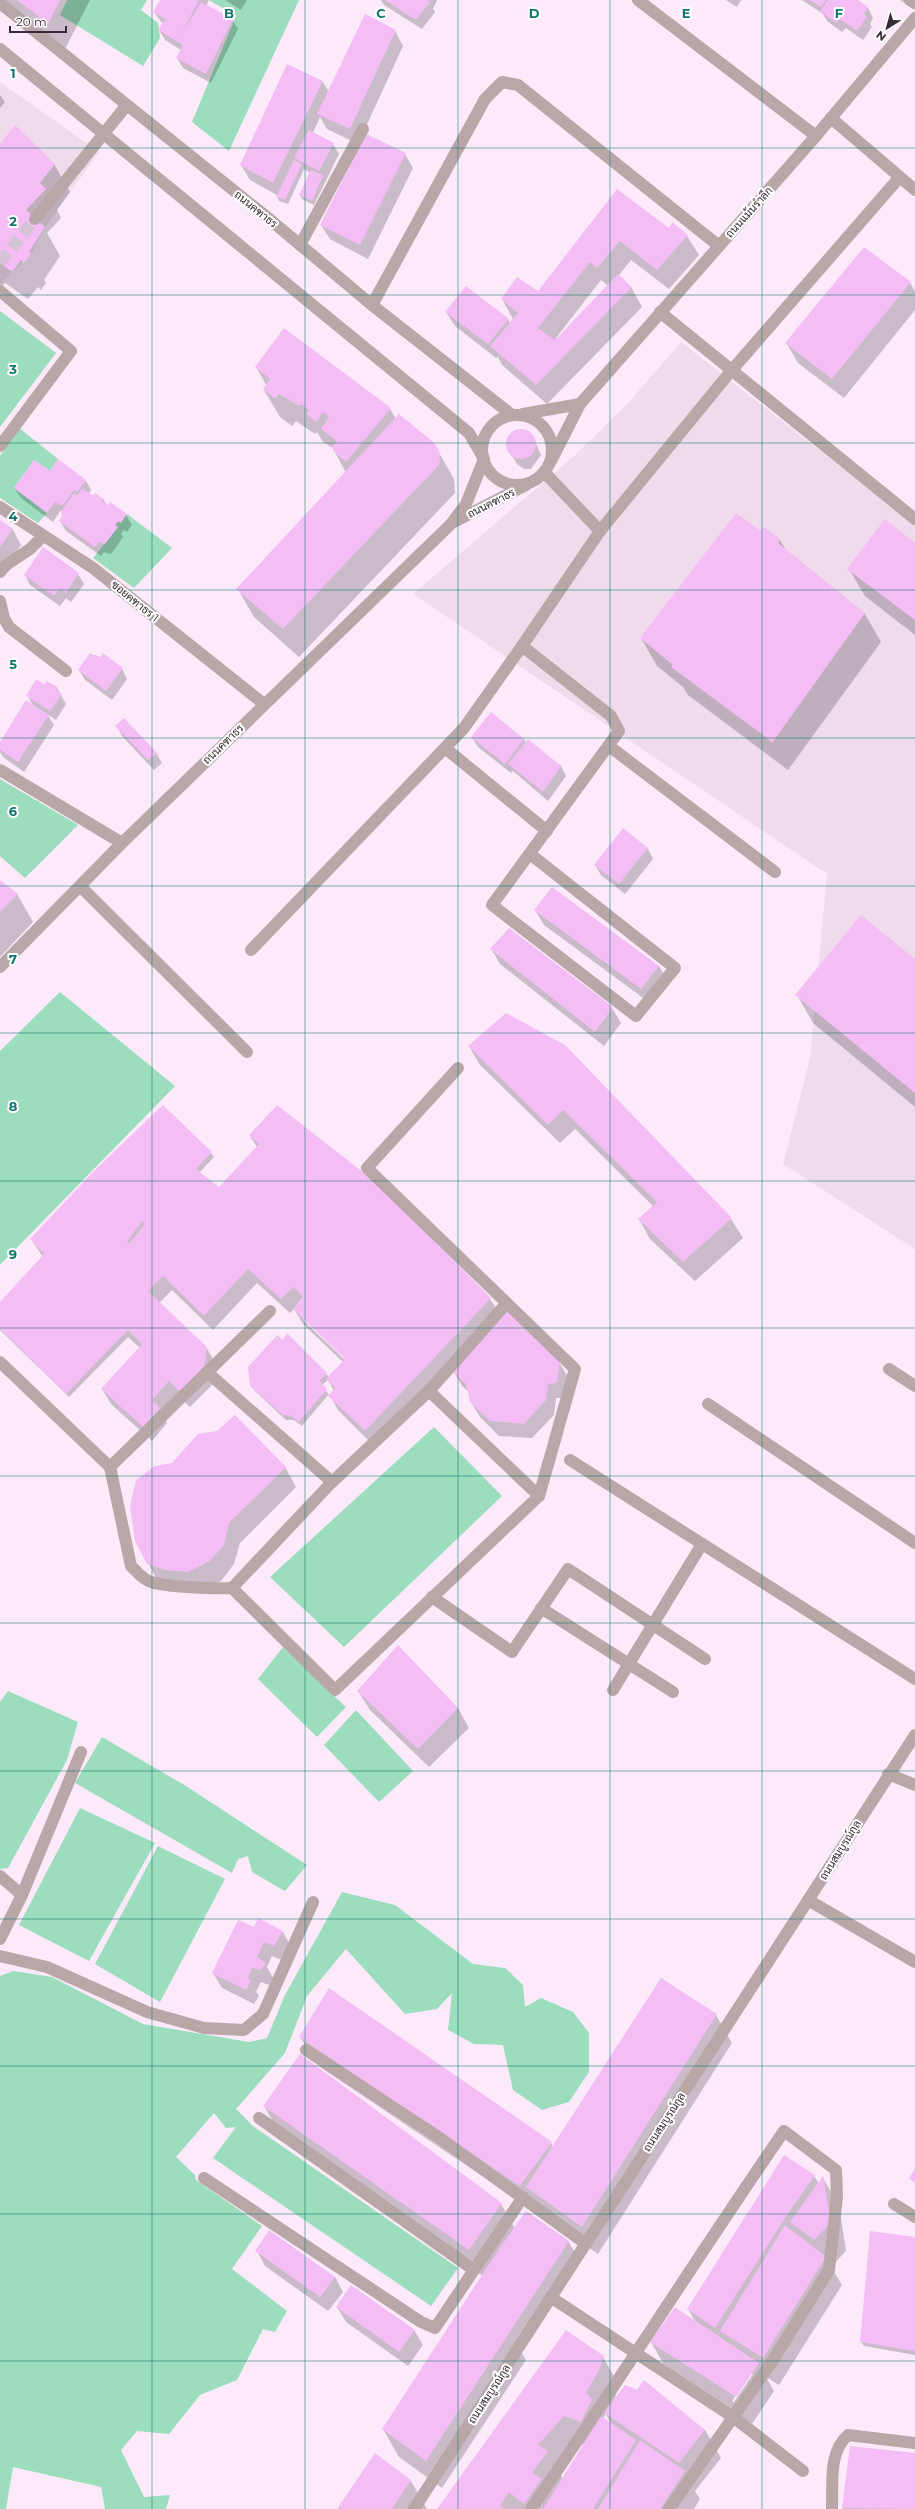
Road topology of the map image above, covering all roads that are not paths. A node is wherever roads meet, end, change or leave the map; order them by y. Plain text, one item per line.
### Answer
1 (638, 0) edge
2 (910, 0) edge
3 (0, 3) edge
4 (915, 3) edge
5 (915, 18) edge
6 (0, 50) edge
7 (126, 106) junction
8 (831, 118) junction
9 (363, 129) dead end
10 (103, 133) junction
11 (816, 136) junction
12 (900, 178) junction
13 (915, 190) edge
14 (35, 219) tunnel mouth
15 (300, 245) junction
16 (718, 246) junction
17 (0, 291) edge
18 (372, 305) junction
19 (660, 312) junction
20 (731, 371) junction
21 (580, 404) junction
22 (516, 415) junction
23 (0, 446) edge
24 (483, 458) junction
25 (551, 461) junction
26 (544, 472) junction
27 (532, 482) junction
28 (0, 507) edge
29 (915, 519) edge
30 (451, 524) junction
31 (600, 531) junction
32 (43, 536) junction
33 (0, 572) edge
34 (0, 601) edge
35 (522, 646) junction
36 (66, 671) dead end
37 (264, 704) junction
38 (609, 746) junction
39 (445, 748) junction
40 (0, 770) edge
41 (547, 831) junction
42 (122, 843) junction
43 (530, 854) junction
44 (775, 872) dead end
45 (80, 886) junction
46 (251, 950) dead end
47 (0, 967) edge
48 (247, 1052) dead end
49 (458, 1068) dead end
50 (506, 1304) junction
51 (270, 1312) dead end
52 (0, 1362) edge
53 (889, 1369) dead end
54 (207, 1372) junction
55 (915, 1386) edge
56 (429, 1391) junction
57 (708, 1404) dead end
58 (570, 1460) dead end
59 (110, 1467) junction
60 (332, 1482) junction
61 (539, 1496) junction
62 (915, 1542) edge
63 (702, 1544) junction
64 (232, 1588) junction
65 (432, 1597) junction
66 (541, 1608) junction
67 (653, 1625) junction
68 (705, 1659) dead end
69 (630, 1665) junction
70 (915, 1680) edge
71 (613, 1690) dead end
72 (673, 1692) dead end
73 (915, 1735) edge
74 (81, 1752) dead end
75 (888, 1774) junction
76 (915, 1785) edge
77 (0, 1876) edge
78 (22, 1895) junction
79 (808, 1900) junction
80 (313, 1902) dead end
81 (0, 1939) edge
82 (0, 1956) edge
83 (915, 1962) edge
84 (306, 2050) dead end
85 (259, 2118) dead end
86 (204, 2178) dead end
87 (523, 2198) junction
88 (894, 2204) dead end
89 (915, 2217) edge
90 (586, 2244) junction
91 (474, 2270) junction
92 (552, 2298) junction
93 (638, 2353) junction
94 (733, 2417) junction
95 (915, 2443) edge
96 (803, 2471) dead end
97 (414, 2509) edge
98 (531, 2509) edge
99 (669, 2509) edge
100 (832, 2509) edge

1 - 11 street
2 - 4 street
3 - 7 street, ถนนคฑาธร
5 - 8 street, ถนนแม้นรำลึก
6 - 10 street
7 - 10 street
7 - 15 street, ถนนคฑาธร
8 - 11 street, ถนนแม้นรำลึก
8 - 12 street
9 - 15 street
10 - 14 street
10 - 24 street
11 - 16 street, ถนนแม้นรำลึก
12 - 13 street
12 - 20 street
15 - 18 street, ถนนคฑาธร
16 - 18 street
16 - 19 street, ถนนแม้นรำลึก
17 - 23 street
18 - 22 street, ถนนคฑาธร
19 - 20 street
19 - 21 street, ถนนแม้นรำลึก
20 - 29 street
20 - 31 street
21 - 22 street
21 - 25 street, ถนนแม้นรำลึก
22 - 24 street
22 - 25 street
24 - 27 street
24 - 30 street, ถนนคฑาธร
25 - 26 street
26 - 27 street
26 - 31 street
27 - 30 street, ถนนคฑาธร
28 - 32 street, ซอยคฑาธร 1
30 - 37 street, ถนนคฑาธร
31 - 35 street
32 - 33 street
32 - 37 street, ซอยคฑาธร 1
34 - 36 street
35 - 38 street
35 - 39 street
37 - 42 street, ถนนคฑาธร
38 - 41 street
38 - 44 street
39 - 41 street
39 - 46 street
40 - 42 street
41 - 43 street
42 - 45 street, ถนนคฑาธร
43 - 43 street
45 - 47 street, ถนนคฑาธร
45 - 48 street
49 - 50 street
50 - 56 street
50 - 61 street
51 - 54 street
52 - 59 street
53 - 55 street
54 - 59 street
54 - 60 street
56 - 60 street
56 - 61 street
57 - 62 street
58 - 63 street
59 - 64 street
60 - 64 street
61 - 65 street
63 - 67 street
63 - 70 street
64 - 65 street
65 - 66 street
66 - 67 street
66 - 69 street
67 - 68 street
67 - 69 street
69 - 71 street
69 - 72 street
73 - 75 street, ถนนสมบูรณ์กูล
74 - 78 street
75 - 76 street
75 - 79 street, ถนนสมบูรณ์กูล
77 - 78 street
78 - 81 street
79 - 83 street
79 - 90 street, ถนนสมบูรณ์กูล
80 - 82 street
84 - 87 street
85 - 91 street
86 - 91 street
87 - 90 street
87 - 91 street
88 - 89 street
90 - 92 street, ถนนสมบูรณ์กูล
92 - 93 street
92 - 97 street, ถนนสมบูรณ์กูล
93 - 94 street
93 - 94 street
93 - 98 street
94 - 96 street
94 - 99 street
95 - 100 street

